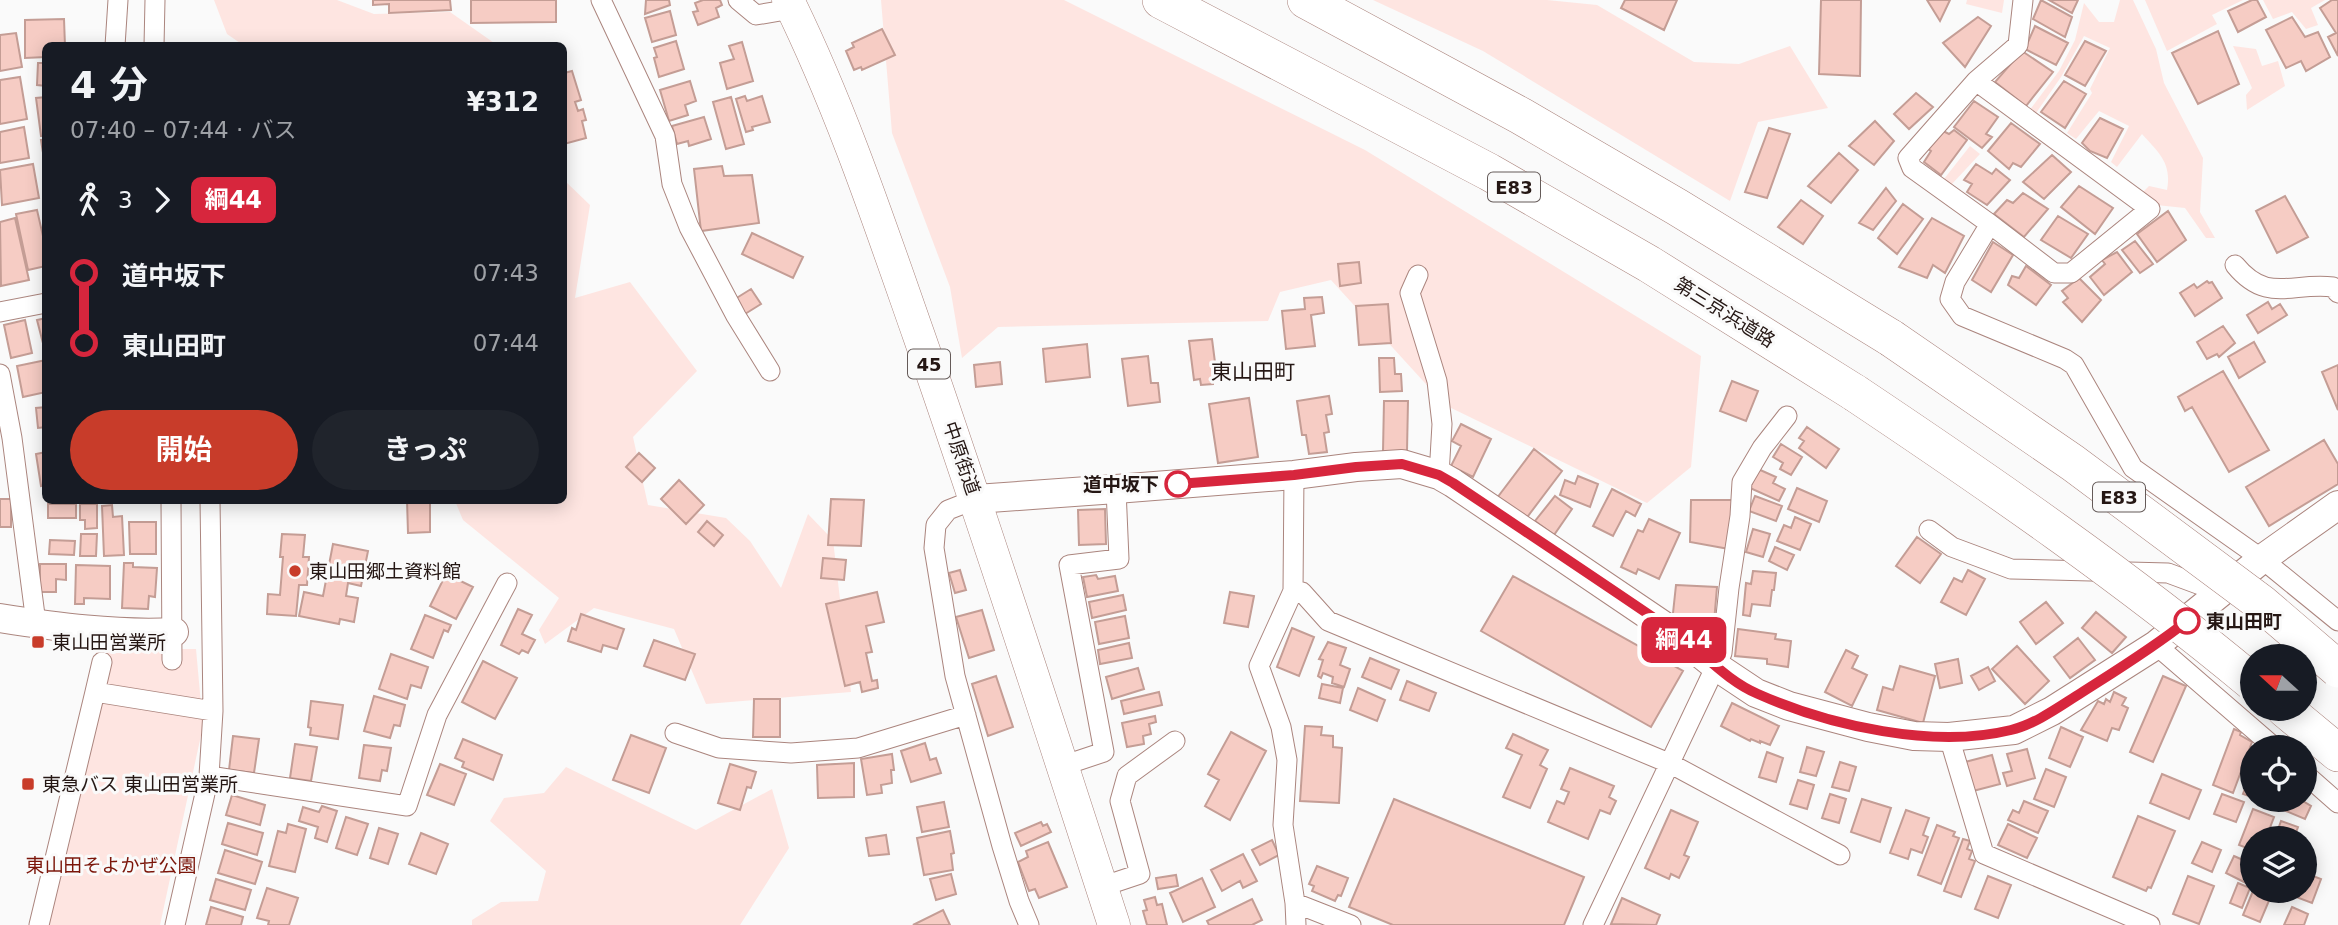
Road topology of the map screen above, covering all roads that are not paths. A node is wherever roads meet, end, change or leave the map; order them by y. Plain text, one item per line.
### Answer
1 (118, 0) edge
2 (155, 0) edge
3 (601, 0) edge
4 (738, 0) edge
5 (1161, 0) edge
6 (1306, 0) edge
7 (2023, 0) edge
8 (790, 4) edge
9 (115, 42) edge
10 (154, 42) edge
11 (1976, 81) junction
12 (1990, 224) junction
13 (2235, 265) dead end
14 (1418, 275) dead end
15 (2338, 293) edge
16 (42, 304) edge
17 (0, 312) edge
18 (770, 371) dead end
19 (0, 374) edge
20 (1787, 416) dead end
21 (1294, 475) junction
22 (1439, 475) junction
23 (1116, 489) junction
24 (976, 499) junction
25 (171, 504) edge
26 (210, 504) edge
27 (2338, 505) edge
28 (1929, 530) dead end
29 (2262, 559) junction
30 (507, 583) dead end
31 (1293, 591) junction
32 (2222, 593) junction
33 (0, 618) edge
34 (2338, 621) edge
35 (36, 624) junction
36 (174, 632) junction
37 (2156, 645) junction
38 (172, 660) dead end
39 (102, 662) dead end
40 (1717, 667) junction
41 (2338, 669) edge
42 (2240, 672) edge
43 (95, 692) junction
44 (213, 710) junction
45 (965, 715) junction
46 (2299, 721) edge
47 (674, 733) dead end
48 (2260, 735) edge
49 (1949, 737) junction
50 (1175, 741) dead end
51 (2338, 753) edge
52 (1671, 764) junction
53 (1062, 766) junction
54 (209, 776) junction
55 (2317, 785) edge
56 (2338, 803) edge
57 (1840, 855) dead end
58 (1101, 887) junction
59 (1295, 903) junction
60 (39, 925) edge
61 (175, 925) edge
62 (1029, 925) edge
63 (1114, 925) edge
64 (1296, 925) edge
65 (1351, 925) edge
66 (1592, 925) edge
67 (2150, 925) edge

1 - 9 street
2 - 10 street
3 - 18 street
4 - 8 street
5 - 42 highway, 第三京浜道路 / E83, bridge
6 - 41 highway, E83, bridge
7 - 11 street
8 - 24 main road, 中原街道 / 45
11 - 12 street
11 - 12 street
12 - 29 street
13 - 15 street
14 - 22 street
16 - 17 street
19 - 35 street
20 - 40 street
21 - 22 street
21 - 23 street
21 - 31 street
22 - 40 street
23 - 24 street
23 - 53 street
24 - 45 street
24 - 53 main road, 中原街道 / 45
25 - 36 street
26 - 44 street
27 - 29 street
28 - 32 street
29 - 32 street
29 - 34 street
30 - 54 street
31 - 52 street
31 - 59 street
32 - 37 street
33 - 35 street
35 - 36 street
36 - 38 street
37 - 48 street
37 - 49 street
39 - 43 street
40 - 49 street
40 - 52 street
43 - 44 street
43 - 60 street
44 - 54 street
45 - 47 street
45 - 62 street
46 - 51 highway
49 - 67 street
50 - 58 street
52 - 57 street
52 - 66 street
53 - 58 main road, 中原街道 / 45
54 - 61 street
55 - 56 street
58 - 63 main road, 中原街道 / 45
59 - 64 street
59 - 65 street

